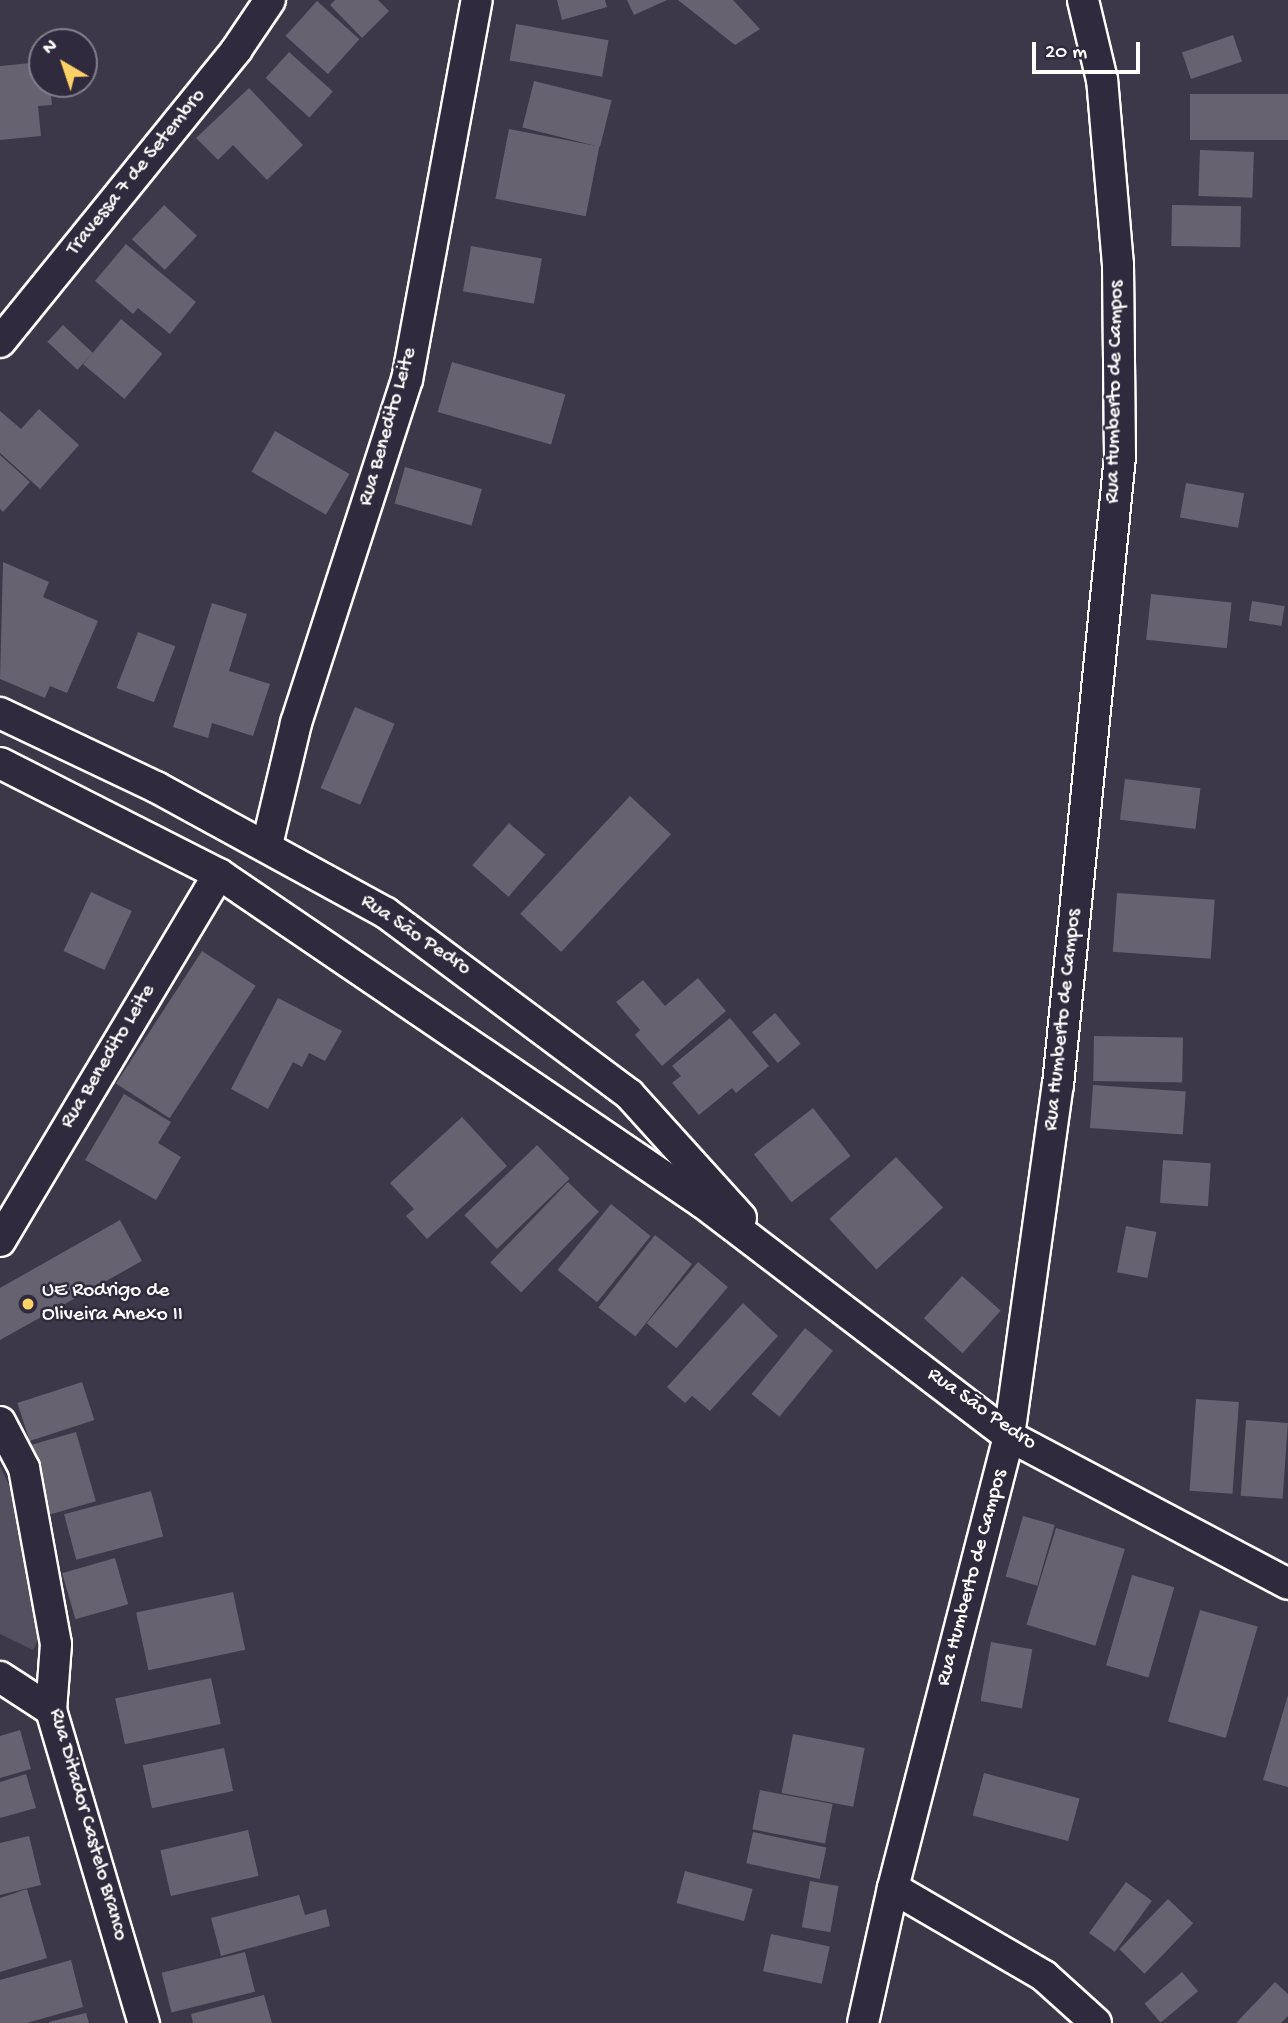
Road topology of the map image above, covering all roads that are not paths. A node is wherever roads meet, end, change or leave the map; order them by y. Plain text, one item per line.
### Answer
1 (270, 0) edge
2 (477, 0) edge
3 (1083, 0) edge
4 (0, 342) edge
5 (0, 713) edge
6 (0, 763) edge
7 (267, 845) junction
8 (219, 874) junction
9 (0, 1241) edge
10 (765, 1248) junction
11 (0, 1422) edge
12 (1009, 1436) junction
13 (1288, 1584) edge
14 (0, 1677) edge
15 (51, 1710) junction
16 (892, 1888) junction
17 (144, 2023) edge
18 (863, 2023) edge
19 (1096, 2023) edge

1 - 4 street, Travessa 7 de Setembro
2 - 7 street, Rua Benedito Leite
3 - 12 street, Rua Humberto de Campos
5 - 7 street, Rua São Pedro
6 - 8 street, Rua São Pedro
7 - 10 street, Rua São Pedro
8 - 9 street, Rua Benedito Leite
8 - 10 street, Rua São Pedro
10 - 12 street, Rua São Pedro
11 - 15 street, Rua Ditador Castelo Branco
12 - 13 street, Rua São Pedro
12 - 16 street, Rua Humberto de Campos
14 - 15 street
15 - 17 street, Rua Ditador Castelo Branco
16 - 18 street, Rua Humberto de Campos
16 - 19 street

